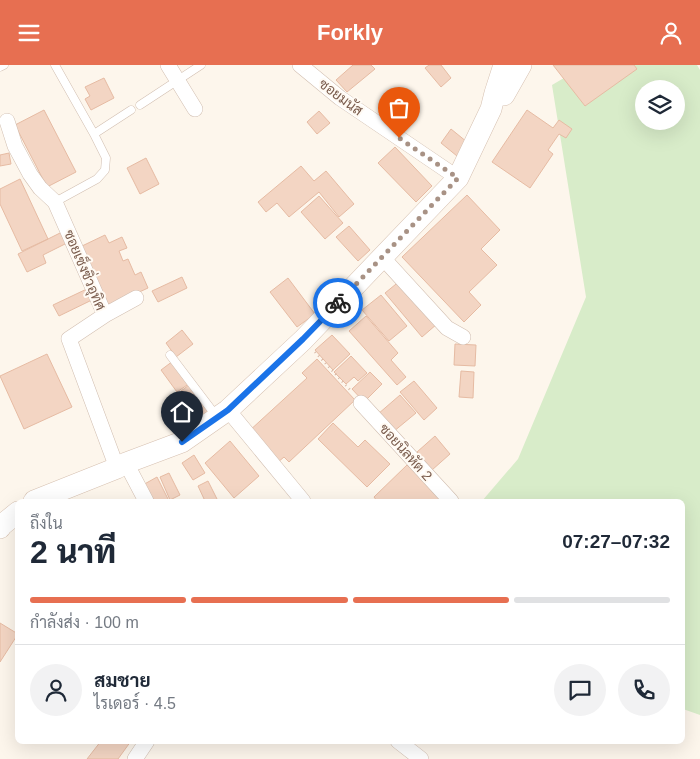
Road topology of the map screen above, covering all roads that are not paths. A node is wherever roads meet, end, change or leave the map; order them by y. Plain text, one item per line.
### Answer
1 (4, 65) edge
2 (56, 65) edge
3 (168, 65) edge
4 (201, 65) edge
5 (300, 65) edge
6 (504, 65) edge
7 (521, 65) edge
8 (0, 67) edge
9 (178, 80) junction
10 (140, 105) dead end
11 (195, 109) dead end
12 (491, 109) junction
13 (131, 110) dead end
14 (7, 121) dead end
15 (94, 134) junction
16 (458, 178) junction
17 (55, 202) junction
18 (382, 257) junction
19 (136, 298) dead end
20 (105, 315) junction
21 (463, 337) dead end
22 (170, 355) dead end
23 (361, 403) road end
24 (222, 414) junction
25 (121, 465) junction
26 (39, 499) edge
27 (145, 499) edge
28 (301, 499) edge
29 (449, 499) edge
30 (145, 744) edge
31 (402, 744) edge
32 (135, 759) edge
33 (421, 759) edge

1 - 8 lane
2 - 15 lane
3 - 9 street
4 - 9 lane
5 - 16 street, ซอยมนัส
6 - 12 street
7 - 12 street
9 - 10 lane
9 - 11 street
12 - 16 street
13 - 15 lane
14 - 17 street, ซอยเซ็งซิ่วอุทิศ
15 - 17 lane
16 - 18 street
17 - 20 street, ซอยเซ็งซิ่วอุทิศ
18 - 21 street
18 - 24 street
19 - 20 street
20 - 25 street, ซอยเซ็งซิ่วอุทิศ
22 - 24 lane
23 - 29 street, ซอยนิลหัต 2
24 - 25 street
24 - 28 street
25 - 26 street
25 - 27 street
30 - 32 street
31 - 33 street

